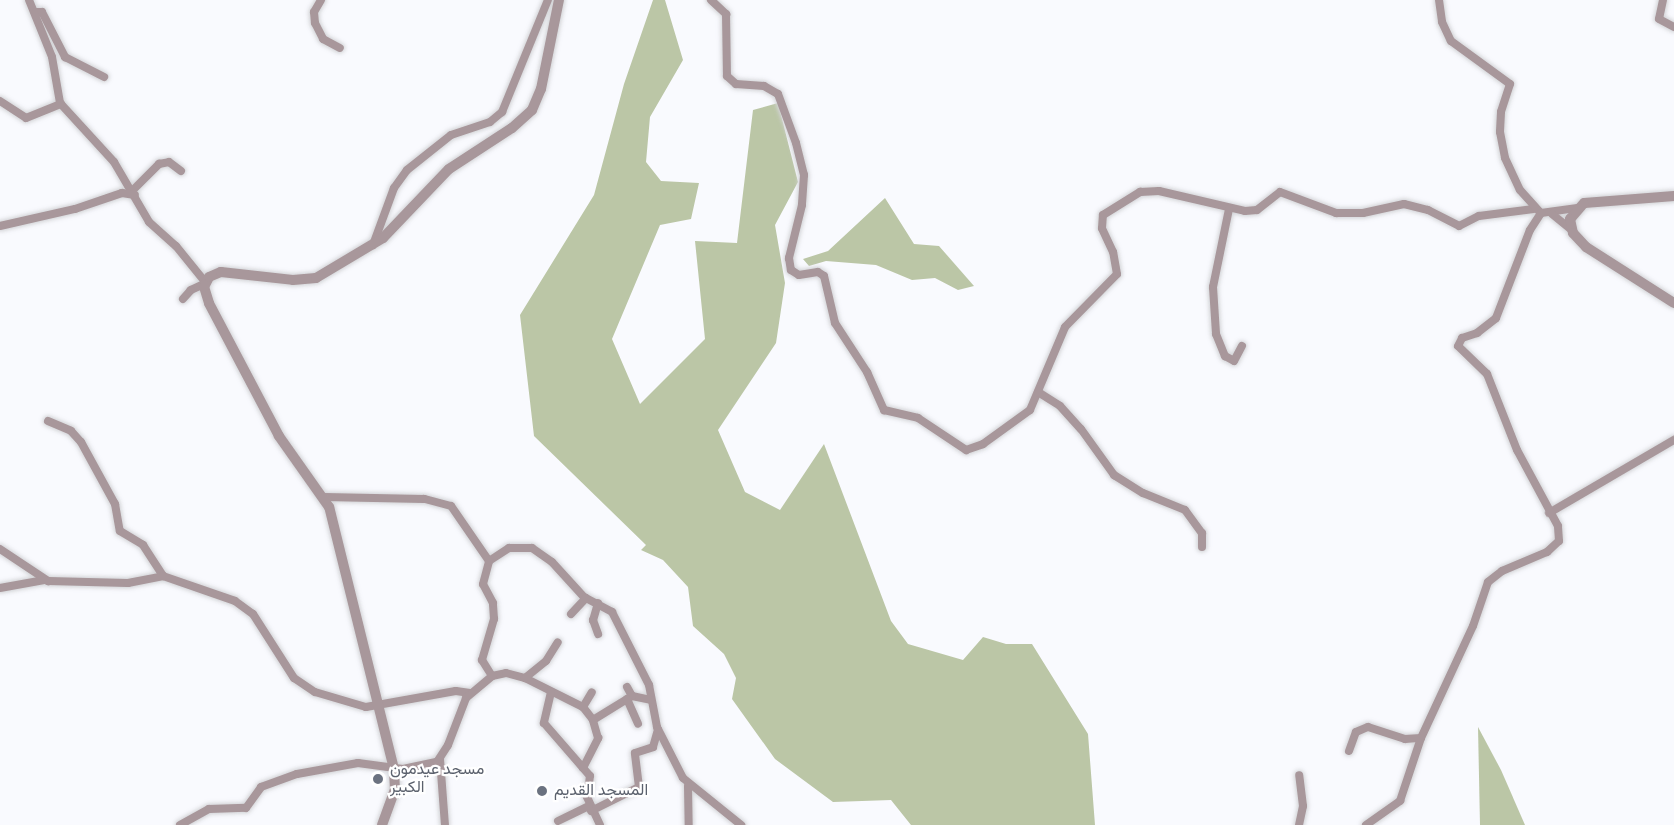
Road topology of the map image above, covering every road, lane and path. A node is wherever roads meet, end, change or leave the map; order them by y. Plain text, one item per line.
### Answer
1 (29, 0) edge
2 (321, 0) edge
3 (548, 0) edge
4 (559, 0) edge
5 (711, 0) edge
6 (1439, 0) edge
7 (1663, 0) edge
8 (36, 12) junction
9 (1674, 27) edge
10 (340, 48) dead end
11 (104, 77) dead end
12 (0, 101) edge
13 (62, 104) junction
14 (180, 171) dead end
15 (134, 192) junction
16 (1674, 196) edge
17 (1576, 208) junction
18 (1229, 209) junction
19 (1537, 211) junction
20 (1552, 214) junction
21 (0, 226) edge
22 (1572, 230) junction
23 (373, 245) junction
24 (206, 283) junction
25 (183, 299) dead end
26 (1674, 303) edge
27 (1242, 346) dead end
28 (1038, 392) junction
29 (48, 421) dead end
30 (1674, 440) edge
31 (324, 497) junction
32 (1549, 513) junction
33 (1202, 547) dead end
34 (0, 549) edge
35 (489, 561) junction
36 (163, 576) junction
37 (44, 580) junction
38 (0, 588) edge
39 (586, 598) junction
40 (598, 603) junction
41 (571, 614) dead end
42 (598, 634) dead end
43 (558, 642) dead end
44 (492, 676) junction
45 (525, 678) junction
46 (627, 687) dead end
47 (551, 692) junction
48 (592, 692) dead end
49 (470, 693) junction
50 (629, 697) junction
51 (651, 700) junction
52 (379, 706) junction
53 (583, 707) junction
54 (593, 720) junction
55 (638, 724) dead end
56 (658, 730) junction
57 (1421, 738) junction
58 (1349, 751) dead end
59 (440, 759) junction
60 (583, 768) junction
61 (394, 769) junction
62 (1299, 775) dead end
63 (688, 784) junction
64 (590, 809) junction
65 (558, 821) dead end
66 (180, 825) edge
67 (382, 825) edge
68 (445, 825) edge
69 (600, 825) edge
70 (689, 825) edge
71 (741, 825) edge
72 (1299, 825) edge
73 (1366, 825) edge

1 - 8 street
2 - 10 street
3 - 23 street
4 - 23 street
5 - 28 street
6 - 19 street
7 - 9 street
8 - 11 street
8 - 13 street
12 - 13 street
13 - 15 street
14 - 15 street
15 - 21 street
15 - 24 street
16 - 17 street
17 - 20 street
17 - 22 street
18 - 19 street
18 - 27 street
18 - 28 street
19 - 20 street
19 - 32 street
20 - 22 street
22 - 26 street
23 - 24 street
24 - 25 street
24 - 31 street
28 - 33 street
29 - 36 street
30 - 32 street
31 - 35 street
31 - 52 street
32 - 57 street
34 - 37 street
35 - 39 street
35 - 44 street
36 - 37 street
36 - 52 street
37 - 38 street
39 - 40 street
39 - 41 street
40 - 42 street
40 - 51 street
43 - 45 street
44 - 45 street
44 - 49 street
45 - 47 street
46 - 50 street
47 - 53 street
47 - 60 street
48 - 53 street
49 - 52 street
49 - 59 street
50 - 51 street
50 - 54 street
50 - 55 street
51 - 56 street
52 - 61 street
53 - 54 street
54 - 60 street
56 - 63 street
56 - 64 street
57 - 58 street
57 - 73 street
59 - 61 street
59 - 68 street
60 - 64 street
61 - 66 street
61 - 67 street
62 - 72 street
63 - 70 street
63 - 71 street
64 - 65 street
64 - 69 street

